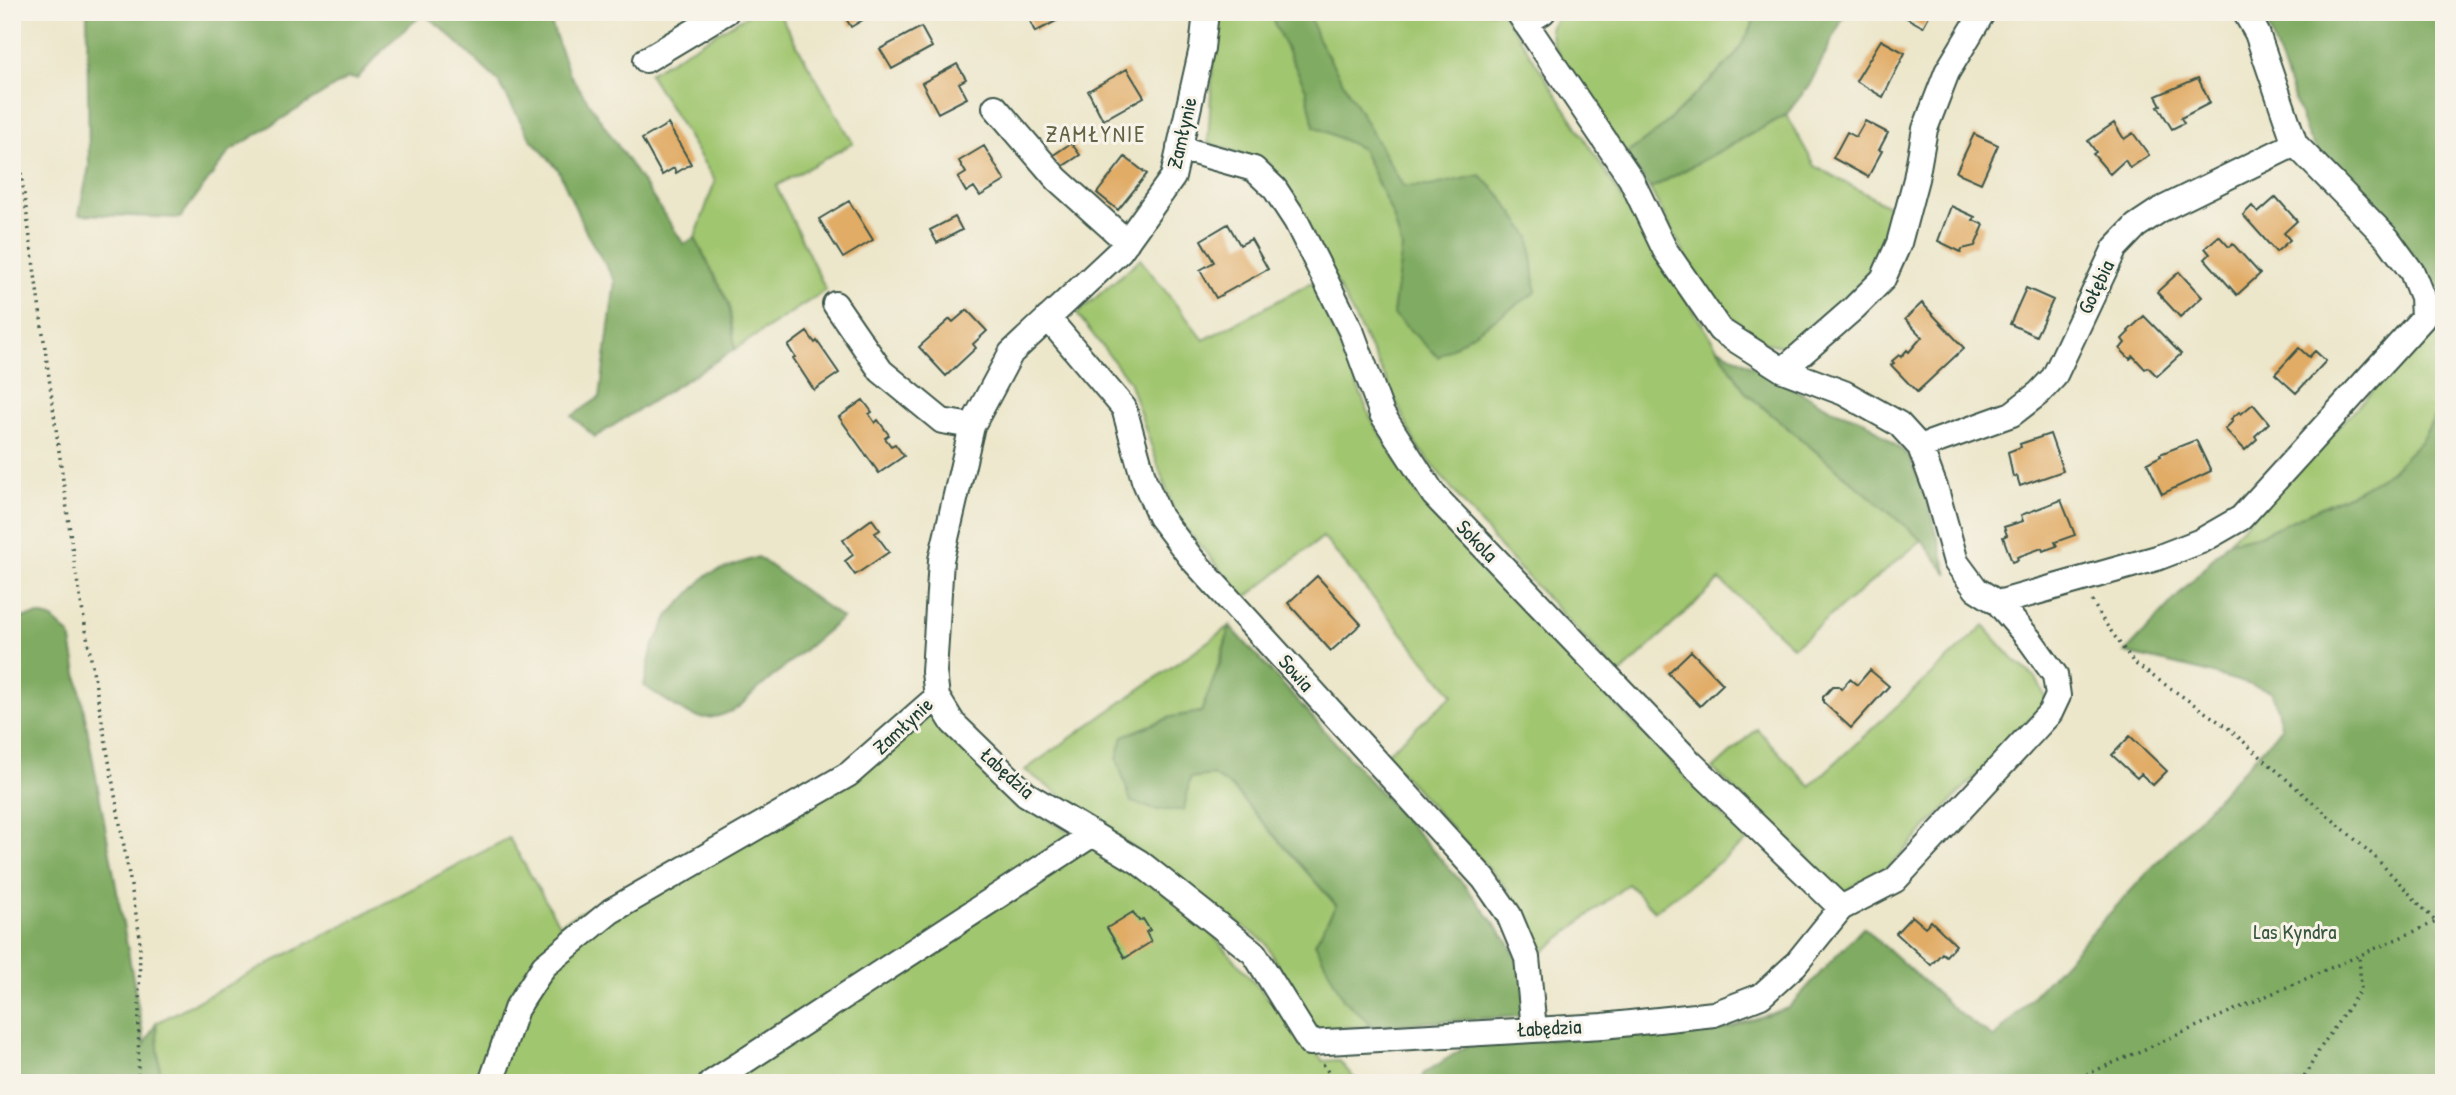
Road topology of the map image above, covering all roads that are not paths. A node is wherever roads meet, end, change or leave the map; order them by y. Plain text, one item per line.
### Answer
1 (726, 12) edge
2 (1206, 12) edge
3 (1983, 12) edge
4 (2245, 12) edge
5 (1529, 16) edge
6 (646, 60) dead end
7 (995, 107) dead end
8 (2295, 145) junction
9 (1179, 148) junction
10 (1127, 242) junction
11 (835, 304) dead end
12 (1048, 318) junction
13 (1783, 370) junction
14 (972, 426) junction
15 (1920, 446) junction
16 (1998, 603) junction
17 (937, 697) junction
18 (1093, 834) junction
19 (1841, 908) junction
20 (1534, 1029) junction
21 (491, 1083) edge
22 (711, 1083) edge

1 - 6 street
2 - 9 street, Zamłynie
3 - 13 street
4 - 8 street
5 - 13 street
7 - 10 street
8 - 15 street, Gołębia
8 - 16 street
9 - 10 street, Zamłynie
9 - 19 street, Sokola
10 - 12 street, Zamłynie
11 - 14 street
12 - 14 street, Zamłynie
12 - 20 street, Sowia
13 - 15 street
14 - 17 street, Zamłynie
15 - 16 street, Łabędzia
16 - 19 street, Łabędzia
17 - 18 street, Łabędzia
17 - 21 street, Zamłynie
18 - 20 street, Łabędzia
18 - 22 street
19 - 20 street, Łabędzia

